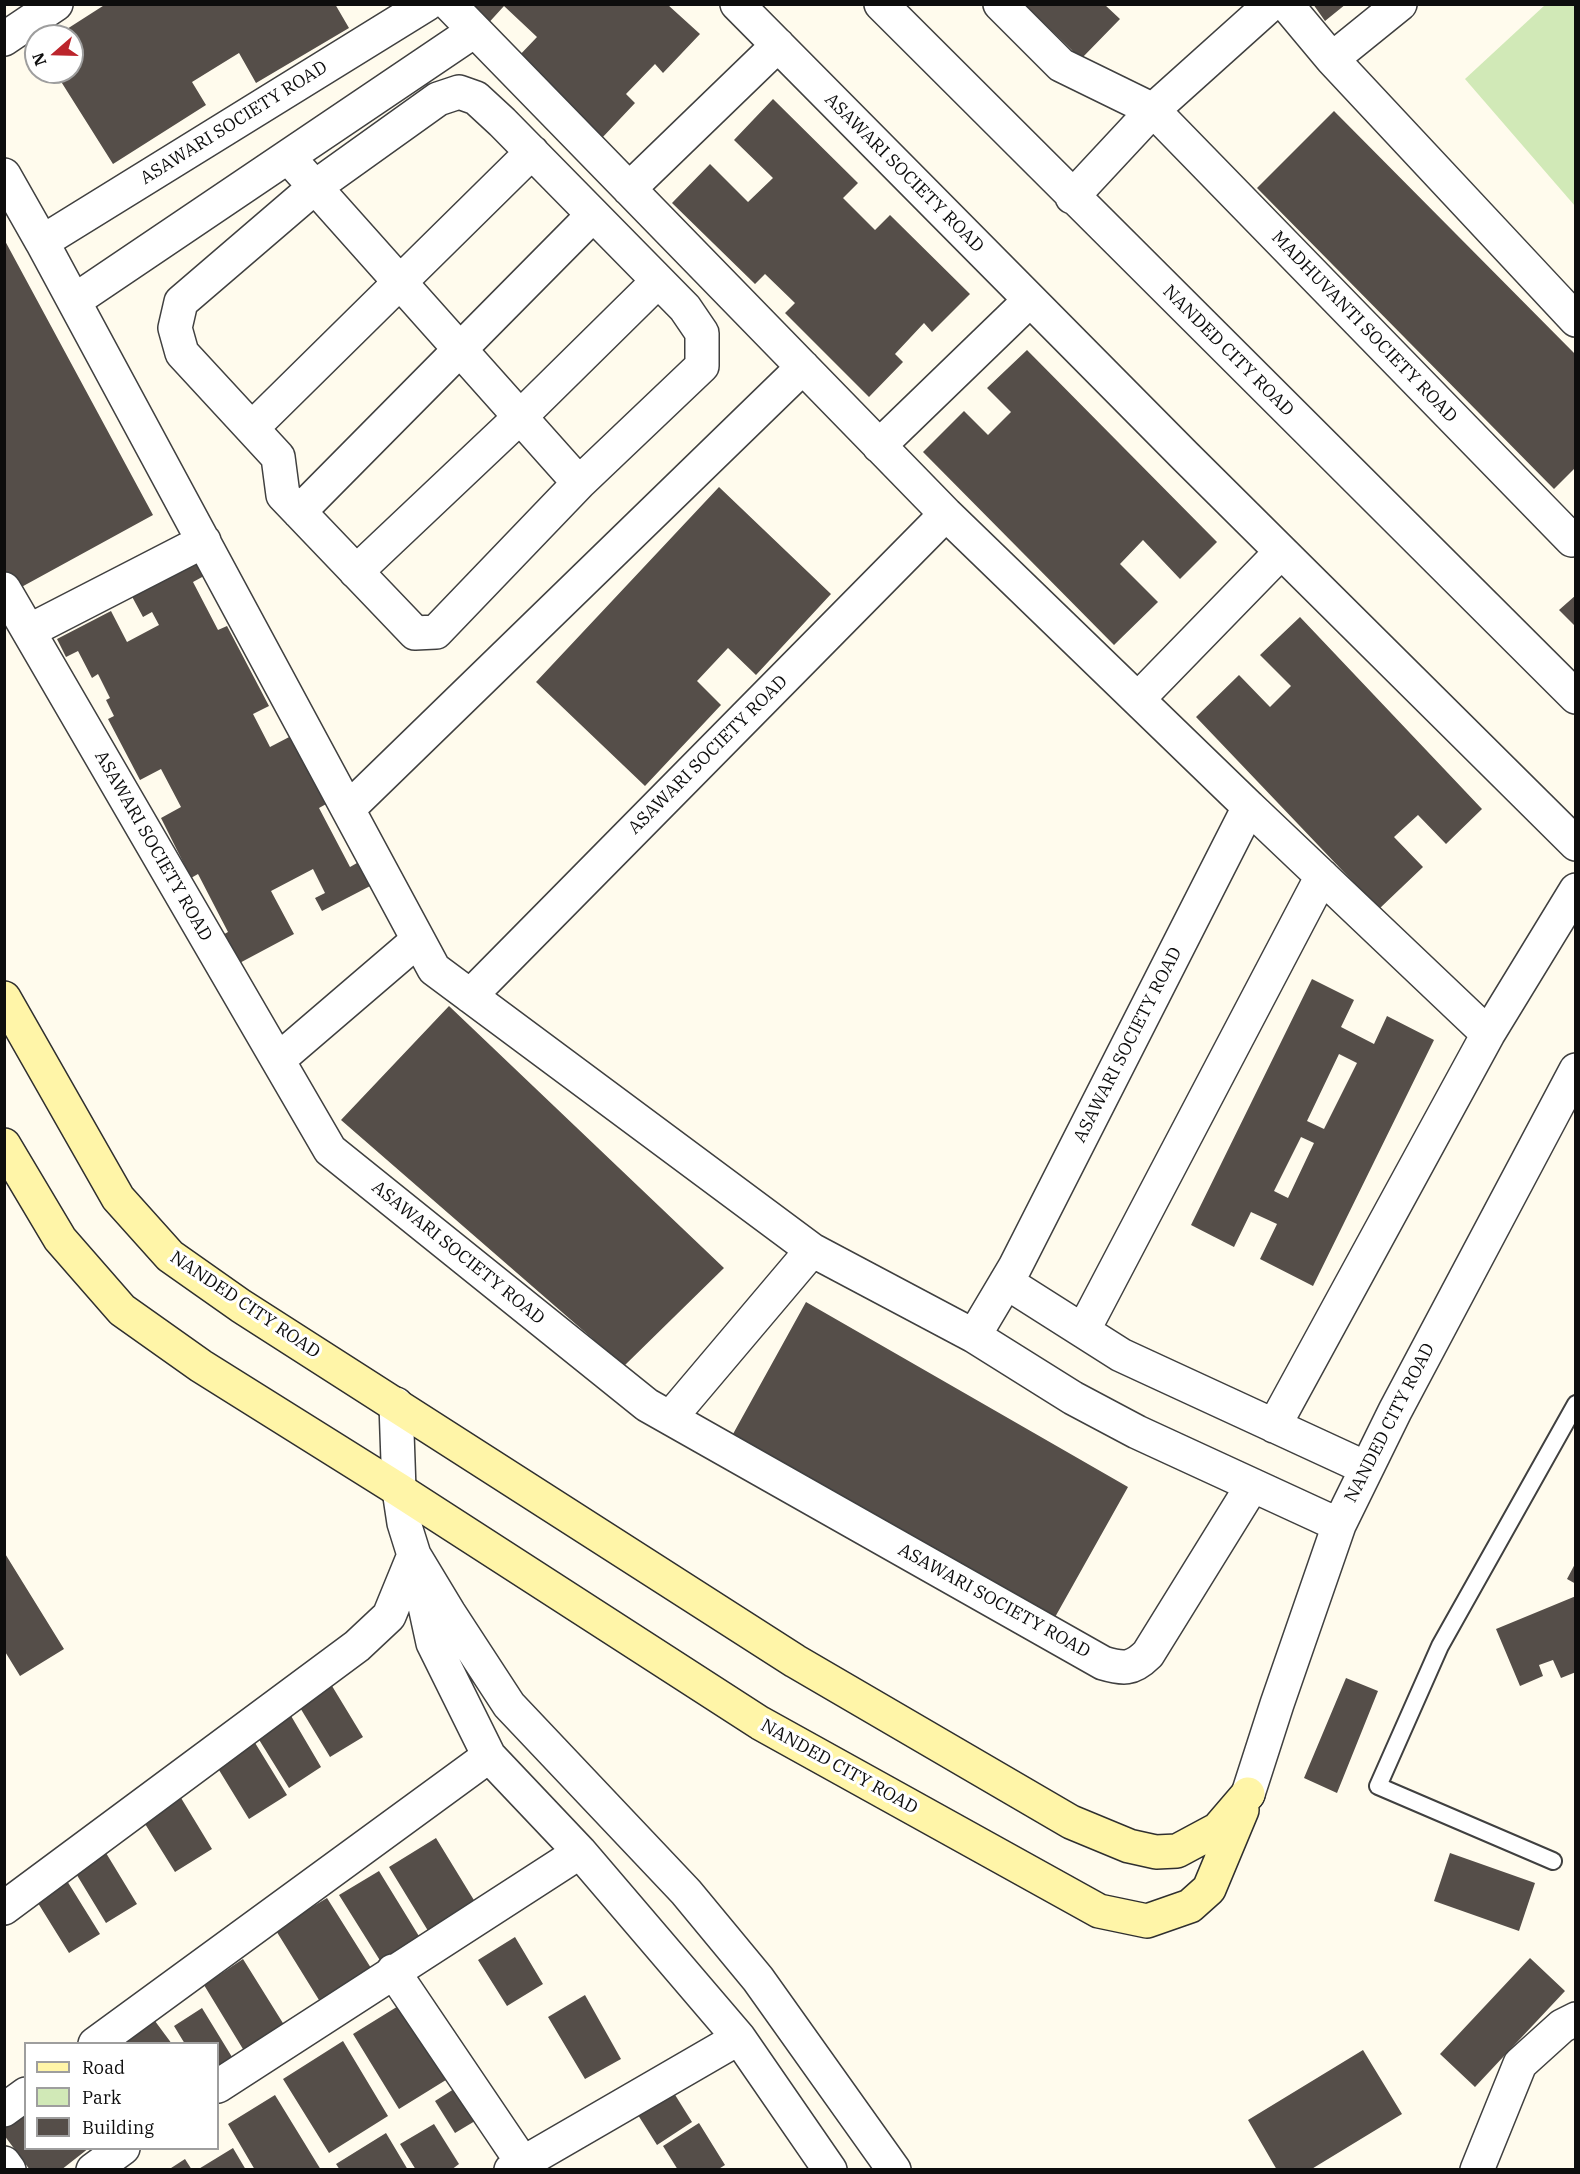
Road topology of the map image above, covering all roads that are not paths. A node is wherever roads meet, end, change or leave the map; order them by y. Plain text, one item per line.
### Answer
1 (56, 4) edge
2 (427, 4) edge
3 (448, 4) edge
4 (737, 4) edge
5 (881, 4) edge
6 (1000, 4) edge
7 (1271, 4) edge
8 (1286, 4) edge
9 (1400, 4) edge
10 (474, 31) junction
11 (4, 39) edge
12 (778, 45) junction
13 (1332, 59) junction
14 (1153, 110) junction
15 (532, 152) junction
16 (288, 156) junction
17 (4, 175) edge
18 (315, 187) junction
19 (629, 189) junction
20 (1072, 197) junction
21 (593, 215) junction
22 (42, 242) junction
23 (658, 280) junction
24 (399, 281) junction
25 (1030, 300) junction
26 (74, 301) junction
27 (1575, 320) edge
28 (459, 349) junction
29 (803, 367) junction
30 (520, 417) junction
31 (252, 428) junction
32 (879, 446) junction
33 (579, 483) junction
34 (299, 512) junction
35 (946, 514) junction
36 (1575, 537) edge
37 (204, 541) junction
38 (1281, 552) junction
39 (356, 572) junction
40 (4, 589) edge
41 (29, 631) junction
42 (1575, 697) edge
43 (1138, 699) junction
44 (1249, 807) junction
45 (348, 809) junction
46 (1575, 844) edge
47 (1322, 876) junction
48 (1575, 890) edge
49 (418, 940) junction
50 (470, 996) junction
51 (4, 998) edge
52 (1488, 1034) junction
53 (278, 1060) junction
54 (1575, 1070) edge
55 (4, 1145) edge
56 (812, 1250) junction
57 (1006, 1282) junction
58 (1083, 1331) junction
59 (974, 1335) junction
60 (396, 1404) junction
61 (1575, 1404) edge
62 (670, 1418) junction
63 (1274, 1426) junction
64 (1366, 1468) junction
65 (1252, 1486) junction
66 (399, 1490) junction
67 (1339, 1525) junction
68 (414, 1555) junction
69 (489, 1756) junction
70 (1248, 1794) junction
71 (580, 1852) junction
72 (1553, 1861) dead end
73 (4, 1908) edge
74 (393, 1971) junction
75 (1575, 2019) edge
76 (739, 2038) junction
77 (96, 2042) edge
78 (219, 2085) edge
79 (24, 2095) edge
80 (4, 2110) edge
81 (120, 2150) edge
82 (4, 2163) edge
83 (516, 2166) edge
84 (9, 2169) edge
85 (93, 2169) edge
86 (830, 2169) edge
87 (894, 2169) edge
88 (1477, 2169) edge

1 - 11 street
2 - 22 street, ASAWARI SOCIETY ROAD
3 - 10 street
4 - 12 street, ASAWARI SOCIETY ROAD
5 - 20 street, NANDED CITY ROAD
6 - 14 street, MADHUVANTI SOCIETY ROAD
7 - 14 street
8 - 13 street
9 - 13 street
10 - 16 street
10 - 19 street
12 - 19 street
12 - 25 street, ASAWARI SOCIETY ROAD
13 - 27 street
14 - 20 street
14 - 36 street, MADHUVANTI SOCIETY ROAD
15 - 18 street
15 - 21 street
15 - 24 street
16 - 18 street
16 - 26 street
17 - 22 street
18 - 24 street
18 - 31 street
19 - 29 street
20 - 42 street, NANDED CITY ROAD
21 - 23 street
21 - 28 street
22 - 26 street
23 - 30 street
23 - 33 street
24 - 28 street
24 - 31 street
25 - 32 street
25 - 38 street, ASAWARI SOCIETY ROAD
26 - 37 street
28 - 30 street
28 - 34 street
29 - 32 street
29 - 45 street
30 - 33 street
30 - 39 street
31 - 34 street
32 - 35 street
33 - 39 street
34 - 39 street
35 - 43 street
35 - 50 street, ASAWARI SOCIETY ROAD
37 - 41 street
37 - 45 street
38 - 43 street
38 - 46 street, ASAWARI SOCIETY ROAD
40 - 41 street, ASAWARI SOCIETY ROAD
41 - 53 street, ASAWARI SOCIETY ROAD
43 - 44 street
44 - 47 street
44 - 57 street, ASAWARI SOCIETY ROAD
45 - 49 street
47 - 52 street
47 - 58 street
48 - 52 street
49 - 50 street
49 - 53 street
50 - 56 street
51 - 60 street, NANDED CITY ROAD
52 - 63 street
53 - 62 street, ASAWARI SOCIETY ROAD
54 - 64 street, NANDED CITY ROAD
55 - 66 street, NANDED CITY ROAD
56 - 59 street
56 - 62 street
57 - 58 street
57 - 59 street, ASAWARI SOCIETY ROAD
58 - 63 street
59 - 65 street
60 - 66 street
60 - 70 street, NANDED CITY ROAD
61 - 72 lane
62 - 65 street, ASAWARI SOCIETY ROAD
63 - 64 street
64 - 67 street, NANDED CITY ROAD
65 - 67 street
66 - 68 street
66 - 70 street, NANDED CITY ROAD
67 - 70 street, NANDED CITY ROAD
68 - 69 street
68 - 73 street
68 - 87 street
69 - 71 street
69 - 77 street
71 - 74 street
71 - 76 street
74 - 78 street
74 - 83 street
75 - 88 street
76 - 83 street
76 - 86 street
79 - 80 street
81 - 85 street
82 - 84 street

